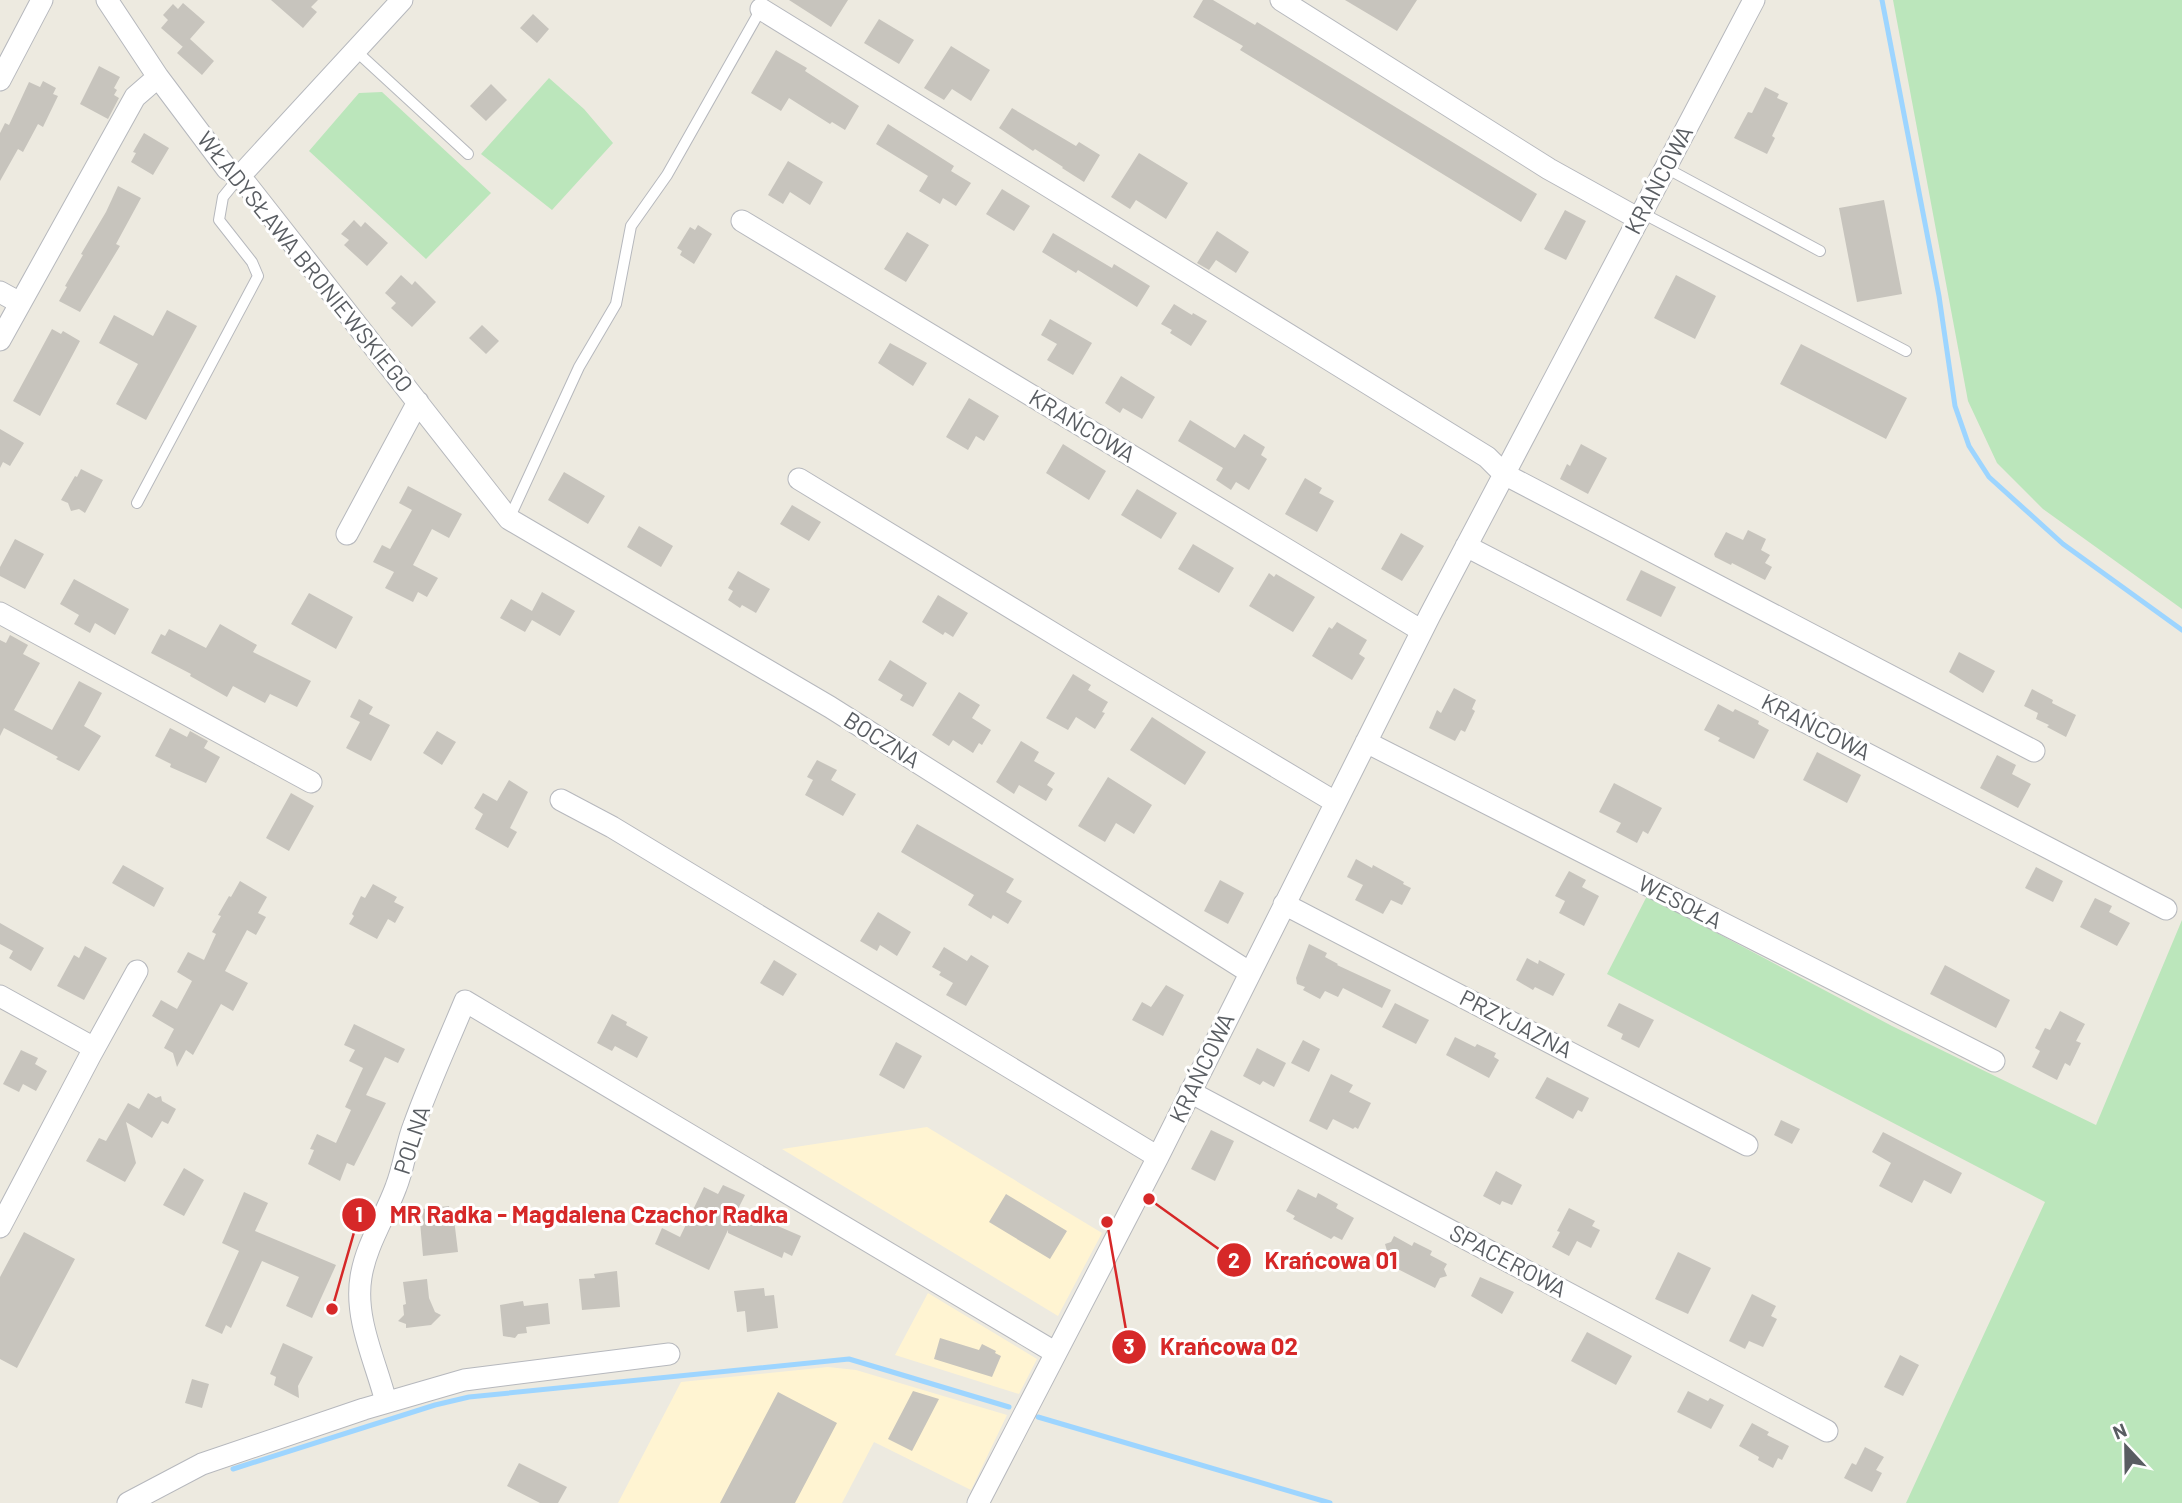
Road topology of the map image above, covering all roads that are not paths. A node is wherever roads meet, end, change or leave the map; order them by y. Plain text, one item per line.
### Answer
1 (42, 0) edge
2 (402, 0) edge
3 (1281, 0) edge
4 (1754, 0) edge
5 (115, 3) edge
6 (761, 9) joint
7 (356, 51) junction
8 (158, 77) junction
9 (0, 80) edge
10 (468, 154) dead end
11 (1666, 168) junction
12 (240, 176) junction
13 (1641, 216) junction
14 (743, 222) dead end
15 (1820, 251) dead end
16 (0, 292) edge
17 (20, 303) junction
18 (0, 340) edge
19 (1906, 351) dead end
20 (418, 402) junction
21 (1504, 474) junction
22 (799, 479) dead end
23 (137, 503) dead end
24 (509, 519) junction
25 (347, 534) dead end
26 (1466, 546) junction
27 (0, 613) edge
28 (1422, 631) junction
29 (1366, 742) junction
30 (2034, 751) dead end
31 (311, 782) dead end
32 (561, 800) dead end
33 (1335, 802) junction
34 (1284, 904) junction
35 (2166, 909) dead end
36 (137, 971) dead end
37 (1249, 972) junction
38 (0, 996) edge
39 (93, 1048) junction
40 (1994, 1060) dead end
41 (1190, 1092) junction
42 (1747, 1144) dead end
43 (1158, 1157) junction
44 (0, 1227) edge
45 (1056, 1353) junction
46 (669, 1354) dead end
47 (386, 1402) junction
48 (1827, 1430) dead end
49 (128, 1503) edge
50 (978, 1503) edge

1 - 9 street
2 - 7 street
3 - 13 street
4 - 11 street, KRAŃCOWA
5 - 8 street, WŁADYSŁAWA BRONIEWSKIEGO
6 - 21 street
6 - 24 lane
7 - 10 lane
7 - 12 street
8 - 12 street, WŁADYSŁAWA BRONIEWSKIEGO
8 - 17 street
11 - 13 street, KRAŃCOWA
11 - 15 lane
12 - 20 street, WŁADYSŁAWA BRONIEWSKIEGO
12 - 23 lane
13 - 19 lane
13 - 21 street, KRAŃCOWA
14 - 28 street, KRAŃCOWA
16 - 17 street
17 - 18 street
20 - 24 street, WŁADYSŁAWA BRONIEWSKIEGO
20 - 25 street
21 - 26 street, KRAŃCOWA
21 - 30 street
22 - 33 street
24 - 37 street, BOCZNA
26 - 28 street, KRAŃCOWA
26 - 35 street, KRAŃCOWA
27 - 31 street
28 - 29 street, KRAŃCOWA
29 - 33 street, KRAŃCOWA
29 - 40 street, WESOŁA
32 - 43 street
33 - 34 street, KRAŃCOWA
34 - 37 street, KRAŃCOWA
34 - 42 street, PRZYJAZNA
36 - 39 street
37 - 41 street, KRAŃCOWA
38 - 39 street
39 - 44 street
41 - 43 street, KRAŃCOWA
41 - 48 street, SPACEROWA
43 - 45 street, KRAŃCOWA
45 - 47 street, POLNA
45 - 50 street, KRAŃCOWA
46 - 47 street
47 - 49 street

